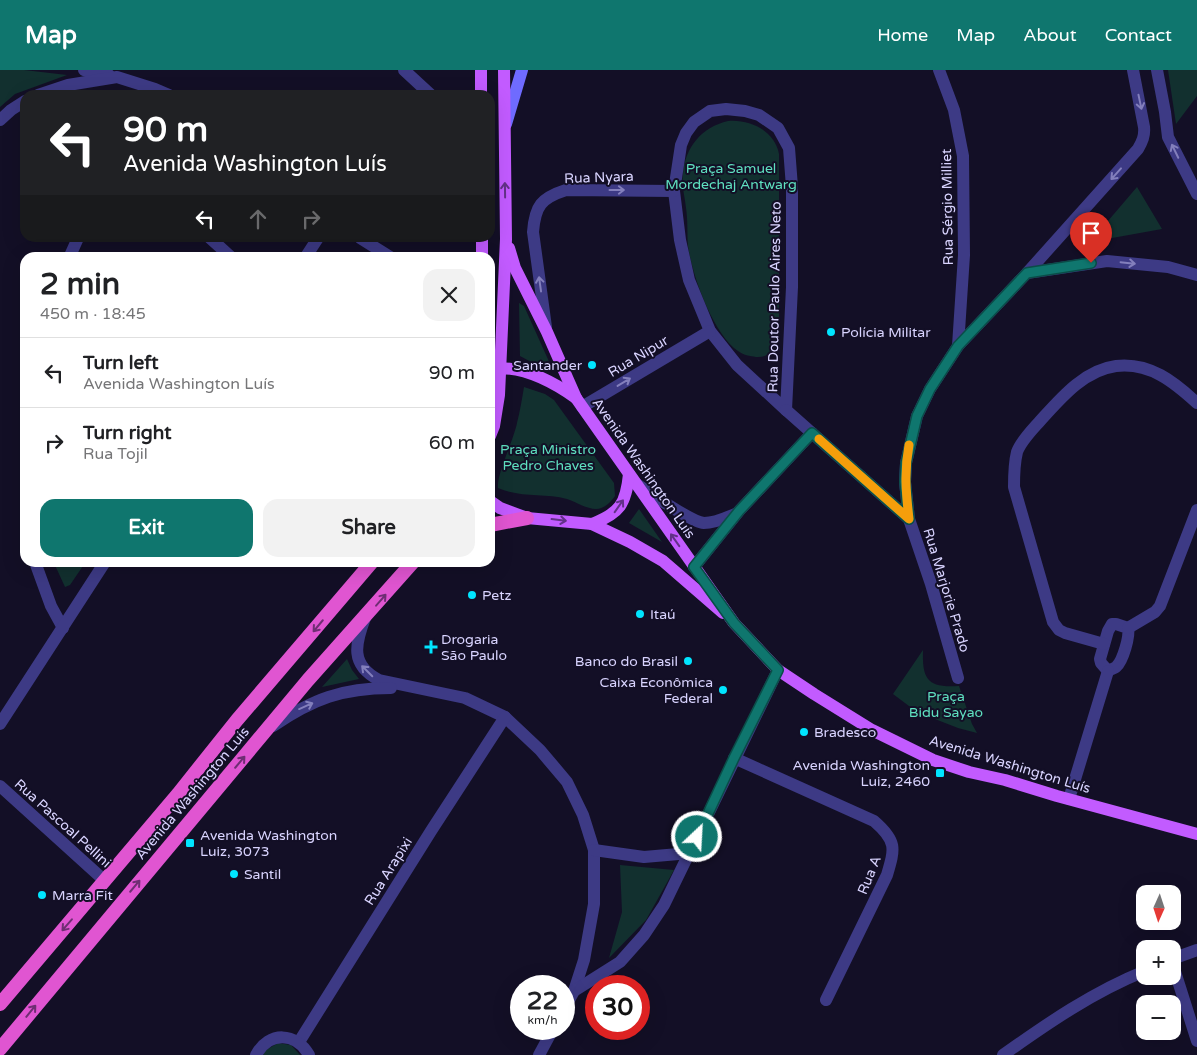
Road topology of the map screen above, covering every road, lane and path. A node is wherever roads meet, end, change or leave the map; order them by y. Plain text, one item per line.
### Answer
1 (84, 70) edge
2 (404, 70) edge
3 (481, 70) edge
4 (504, 70) edge
5 (522, 70) edge
6 (940, 70) edge
7 (1133, 70) edge
8 (1156, 70) edge
9 (117, 77) junction
10 (53, 90) edge
11 (155, 90) edge
12 (426, 90) edge
13 (482, 90) edge
14 (20, 104) edge
15 (0, 120) edge
16 (504, 131) junction
17 (674, 191) junction
18 (1197, 194) edge
19 (506, 238) junction
20 (214, 242) edge
21 (366, 242) edge
22 (225, 252) edge
23 (382, 252) edge
24 (1027, 273) junction
25 (1197, 275) edge
26 (710, 330) junction
27 (547, 332) junction
28 (958, 346) junction
29 (495, 368) edge
30 (579, 402) junction
31 (1197, 403) edge
32 (786, 410) junction
33 (495, 420) edge
34 (812, 433) junction
35 (632, 478) junction
36 (495, 505) edge
37 (1197, 510) edge
38 (739, 511) junction
39 (527, 518) junction
40 (909, 519) junction
41 (592, 524) junction
42 (495, 525) edge
43 (37, 567) edge
44 (102, 567) edge
45 (368, 567) edge
46 (409, 567) edge
47 (694, 567) junction
48 (365, 618) junction
49 (734, 623) junction
50 (63, 628) junction
51 (1128, 628) junction
52 (1104, 644) junction
53 (778, 670) junction
54 (1108, 671) junction
55 (958, 678) dead end
56 (411, 688) junction
57 (505, 717) junction
58 (0, 724) edge
59 (265, 732) junction
60 (734, 758) junction
61 (0, 786) edge
62 (1069, 799) junction
63 (1197, 834) edge
64 (594, 850) junction
65 (690, 853) junction
66 (105, 881) junction
67 (1197, 950) edge
68 (1181, 957) edge
69 (1136, 975) edge
70 (1180, 985) edge
71 (575, 988) edge
72 (575, 990) edge
73 (826, 1000) dead end
74 (1, 1002) edge
75 (547, 1040) edge
76 (1197, 1041) edge
77 (299, 1042) junction
78 (0, 1048) edge
79 (256, 1055) edge
80 (309, 1055) edge
81 (539, 1055) edge
82 (1003, 1055) edge

1 - 9 street
2 - 12 street
3 - 13 main road
4 - 16 main road
5 - 16 main road
6 - 28 street, Rua Sérgio Milliet
7 -> 24 street, Rua Marjorie Prado
18 -> 8 street
9 - 10 street
9 - 11 street
14 - 15 street
19 -> 16 main road
17 - 26 street, Rua Doutor Paulo Aires Neto
27 -> 17 street, Rua Nyara
17 - 32 street, Rua Doutor Paulo Aires Neto
19 - 27 main road
19 - 29 main road
20 - 22 street
21 - 23 street
24 -> 25 street
24 - 28 street, Rua Marjorie Prado
30 -> 26 street, Rua Nipur
26 - 32 street, Rua Doutor Paulo Aires Neto
27 - 30 main road
28 - 40 street, Rua Marjorie Prado
29 - 30 main road, Avenida Washington Luís
29 - 33 main road
30 - 35 main road, Avenida Washington Luís
31 - 52 street
32 - 34 street, Rua Doutor Paulo Aires Neto
34 - 38 street
34 - 40 street, Rua Doutor Paulo Aires Neto
35 - 38 street
41 -> 35 main road
47 -> 35 main road, Avenida Washington Luís
36 - 39 main road, Avenida Washington Luís
37 - 51 street
38 - 47 street
39 -> 41 main road, Avenida Washington Luís
39 - 42 highway
40 - 55 street, Rua Marjorie Prado
41 - 49 main road, Avenida Washington Luís
43 - 50 street
44 - 50 street
45 -> 66 highway, Avenida Washington Luís
48 -> 46 highway, Avenida Washington Luís
47 - 49 main road, Avenida Washington Luís
56 -> 48 street
48 - 59 highway, Avenida Washington Luís
49 - 53 main road, Avenida Washington Luís
50 - 58 street
51 - 52 street
51 - 54 street
52 - 54 street
53 - 60 street
53 - 62 main road, Avenida Washington Luís
54 - 62 street
56 - 57 street
59 -> 56 street
57 - 64 street
57 - 77 street, Rua Arapixi
78 -> 59 highway, Avenida Washington Luís
60 - 65 street
60 - 73 street, Rua A
61 - 66 street, Rua Pascoal Pellini
62 - 63 main road, Avenida Washington Luís
64 - 65 street
64 - 71 street
65 - 72 street
66 -> 74 highway, Avenida Washington Luís
67 - 68 street
69 - 82 street
70 - 76 street
75 - 81 street
77 - 79 street
77 - 80 street

